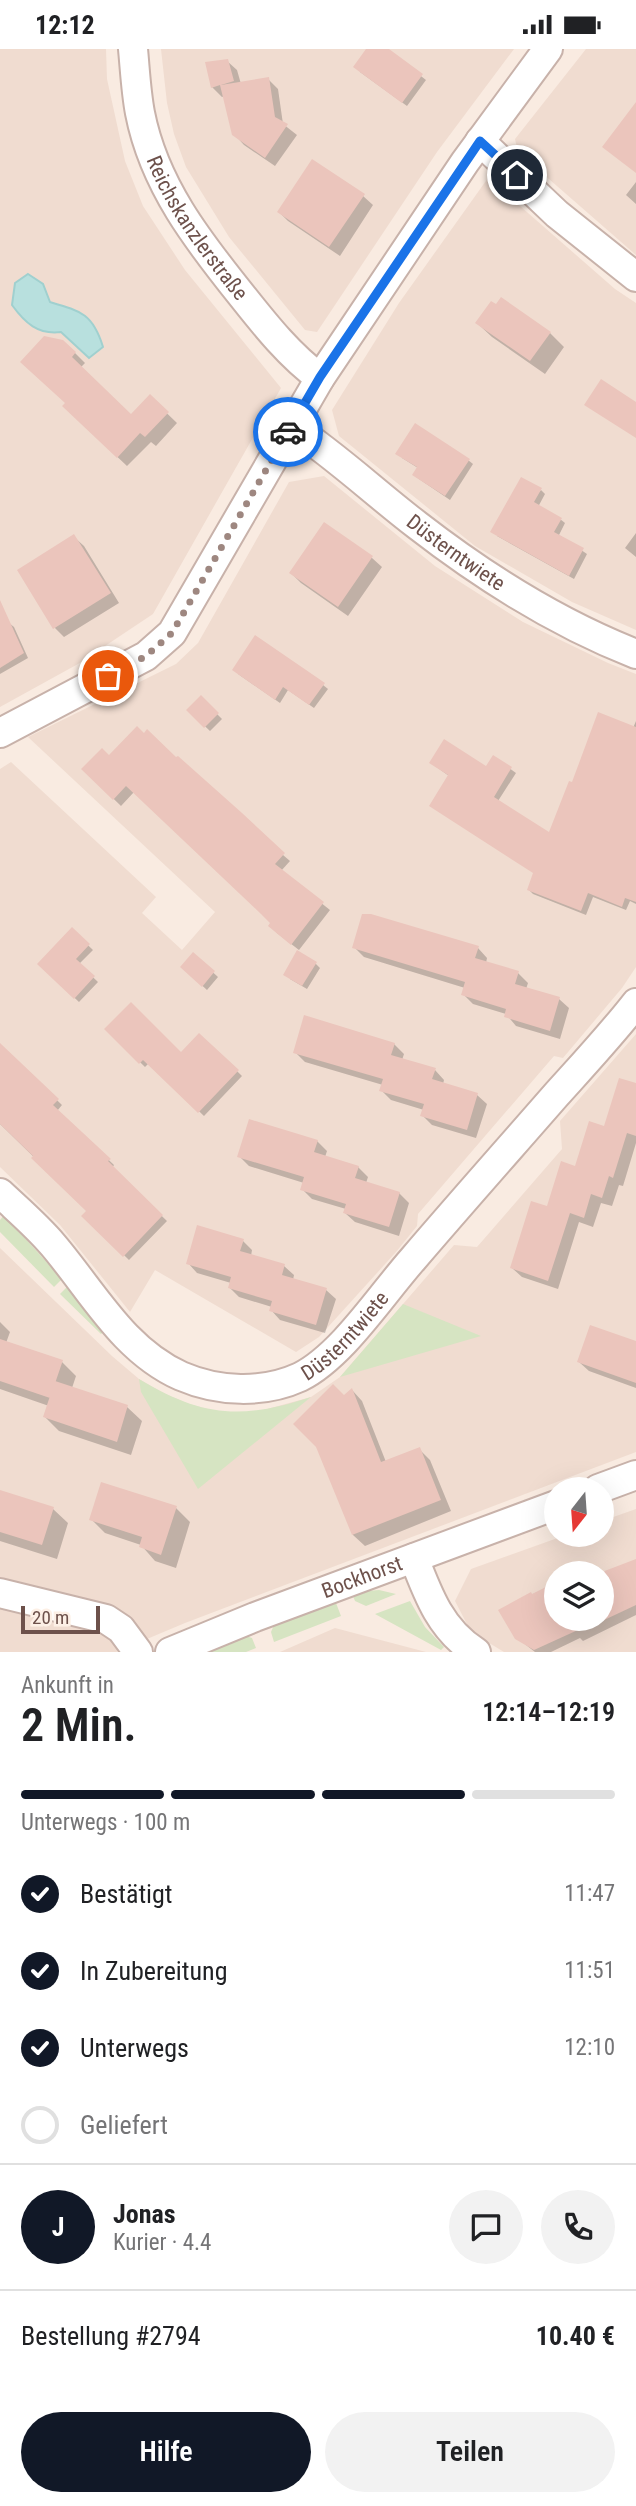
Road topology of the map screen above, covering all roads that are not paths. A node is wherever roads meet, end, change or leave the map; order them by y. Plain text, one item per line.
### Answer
1 (133, 49) edge
2 (548, 49) edge
3 (480, 141) junction
4 (636, 277) edge
5 (320, 377) junction
6 (291, 426) junction
7 (636, 655) edge
8 (0, 733) edge
9 (636, 1003) edge
10 (0, 1193) edge
11 (636, 1475) edge
12 (614, 1483) edge
13 (544, 1510) edge
14 (414, 1559) junction
15 (0, 1594) edge
16 (138, 1652) edge
17 (170, 1652) edge
18 (476, 1652) edge

1 - 5 street, Reichskanzlerstraße
2 - 3 street
3 - 4 street
3 - 5 street
5 - 6 street
6 - 7 street, Düsterntwiete
6 - 8 street
9 - 10 street, Düsterntwiete
11 - 12 street
13 - 14 street, Bockhorst
14 - 17 street, Bockhorst
14 - 18 street
15 - 16 street

